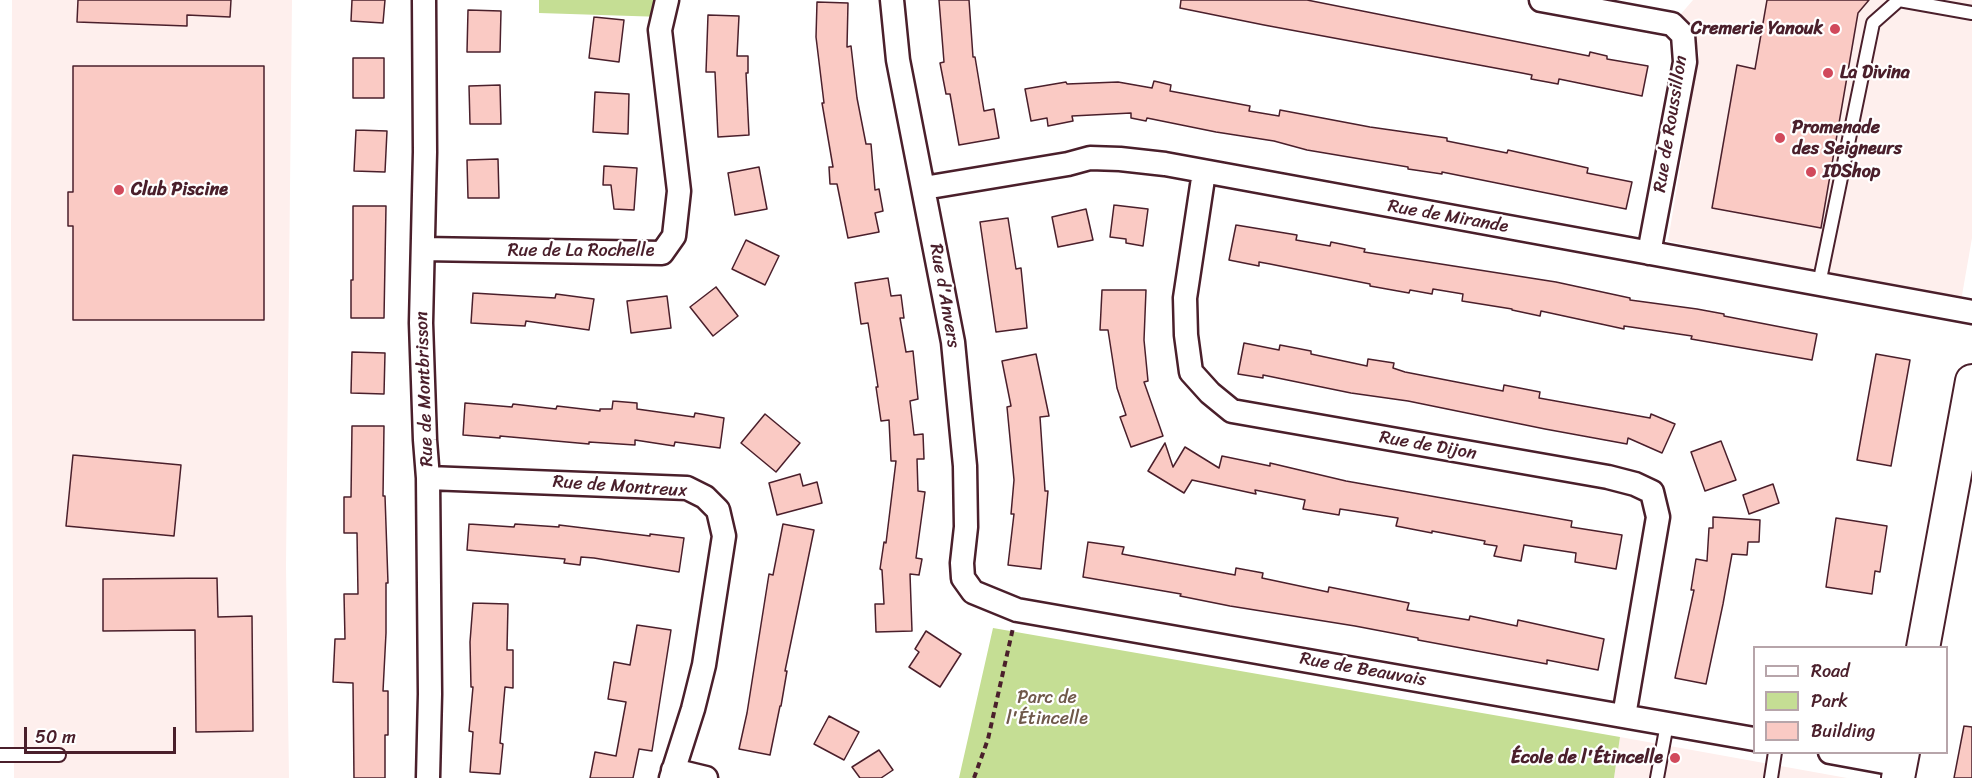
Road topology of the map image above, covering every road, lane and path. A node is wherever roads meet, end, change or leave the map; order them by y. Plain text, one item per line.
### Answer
1 (424, 0) edge
2 (667, 0) edge
3 (892, 0) edge
4 (1541, 0) edge
5 (1972, 13) edge
6 (1204, 172) junction
7 (924, 188) junction
8 (423, 249) junction
9 (1649, 253) junction
10 (1820, 284) junction
11 (1972, 312) edge
12 (1972, 381) edge
13 (428, 478) junction
14 (973, 592) joint
15 (1017, 610) junction
16 (1923, 646) edge
17 (1624, 716) junction
18 (1667, 724) junction
19 (1753, 739) edge
20 (1775, 754) edge
21 (1836, 754) edge
22 (0, 755) edge
23 (59, 755) dead end
24 (1901, 765) edge
25 (672, 774) edge
26 (428, 778) edge
27 (706, 778) edge
28 (974, 778) edge
29 (1657, 778) edge
30 (1771, 778) edge

1 - 8 street, Rue de Montbrisson
2 - 8 street, Rue de La Rochelle
3 - 7 street, Rue d'Anvers
4 - 9 street, Rue de Roussillon
5 - 10 lane
6 - 7 street, Rue de Mirande
6 - 9 street, Rue de Mirande
6 - 17 street, Rue de Dijon
7 - 14 street, Rue d'Anvers
8 - 13 street, Rue de Montbrisson
9 - 10 street, Rue de Mirande
10 - 11 street, Rue de Mirande
12 - 16 street
13 - 25 street, Rue de Montreux
13 - 26 street, Rue de Montbrisson
14 - 15 street, Rue de Beauvais
15 - 17 street, Rue de Beauvais
15 - 28 path
17 - 18 street, Rue de Beauvais
18 - 19 street, Rue de Beauvais
18 - 29 lane
20 - 30 lane
21 - 24 street
22 - 23 lane
25 - 27 street, Rue de Montreux

